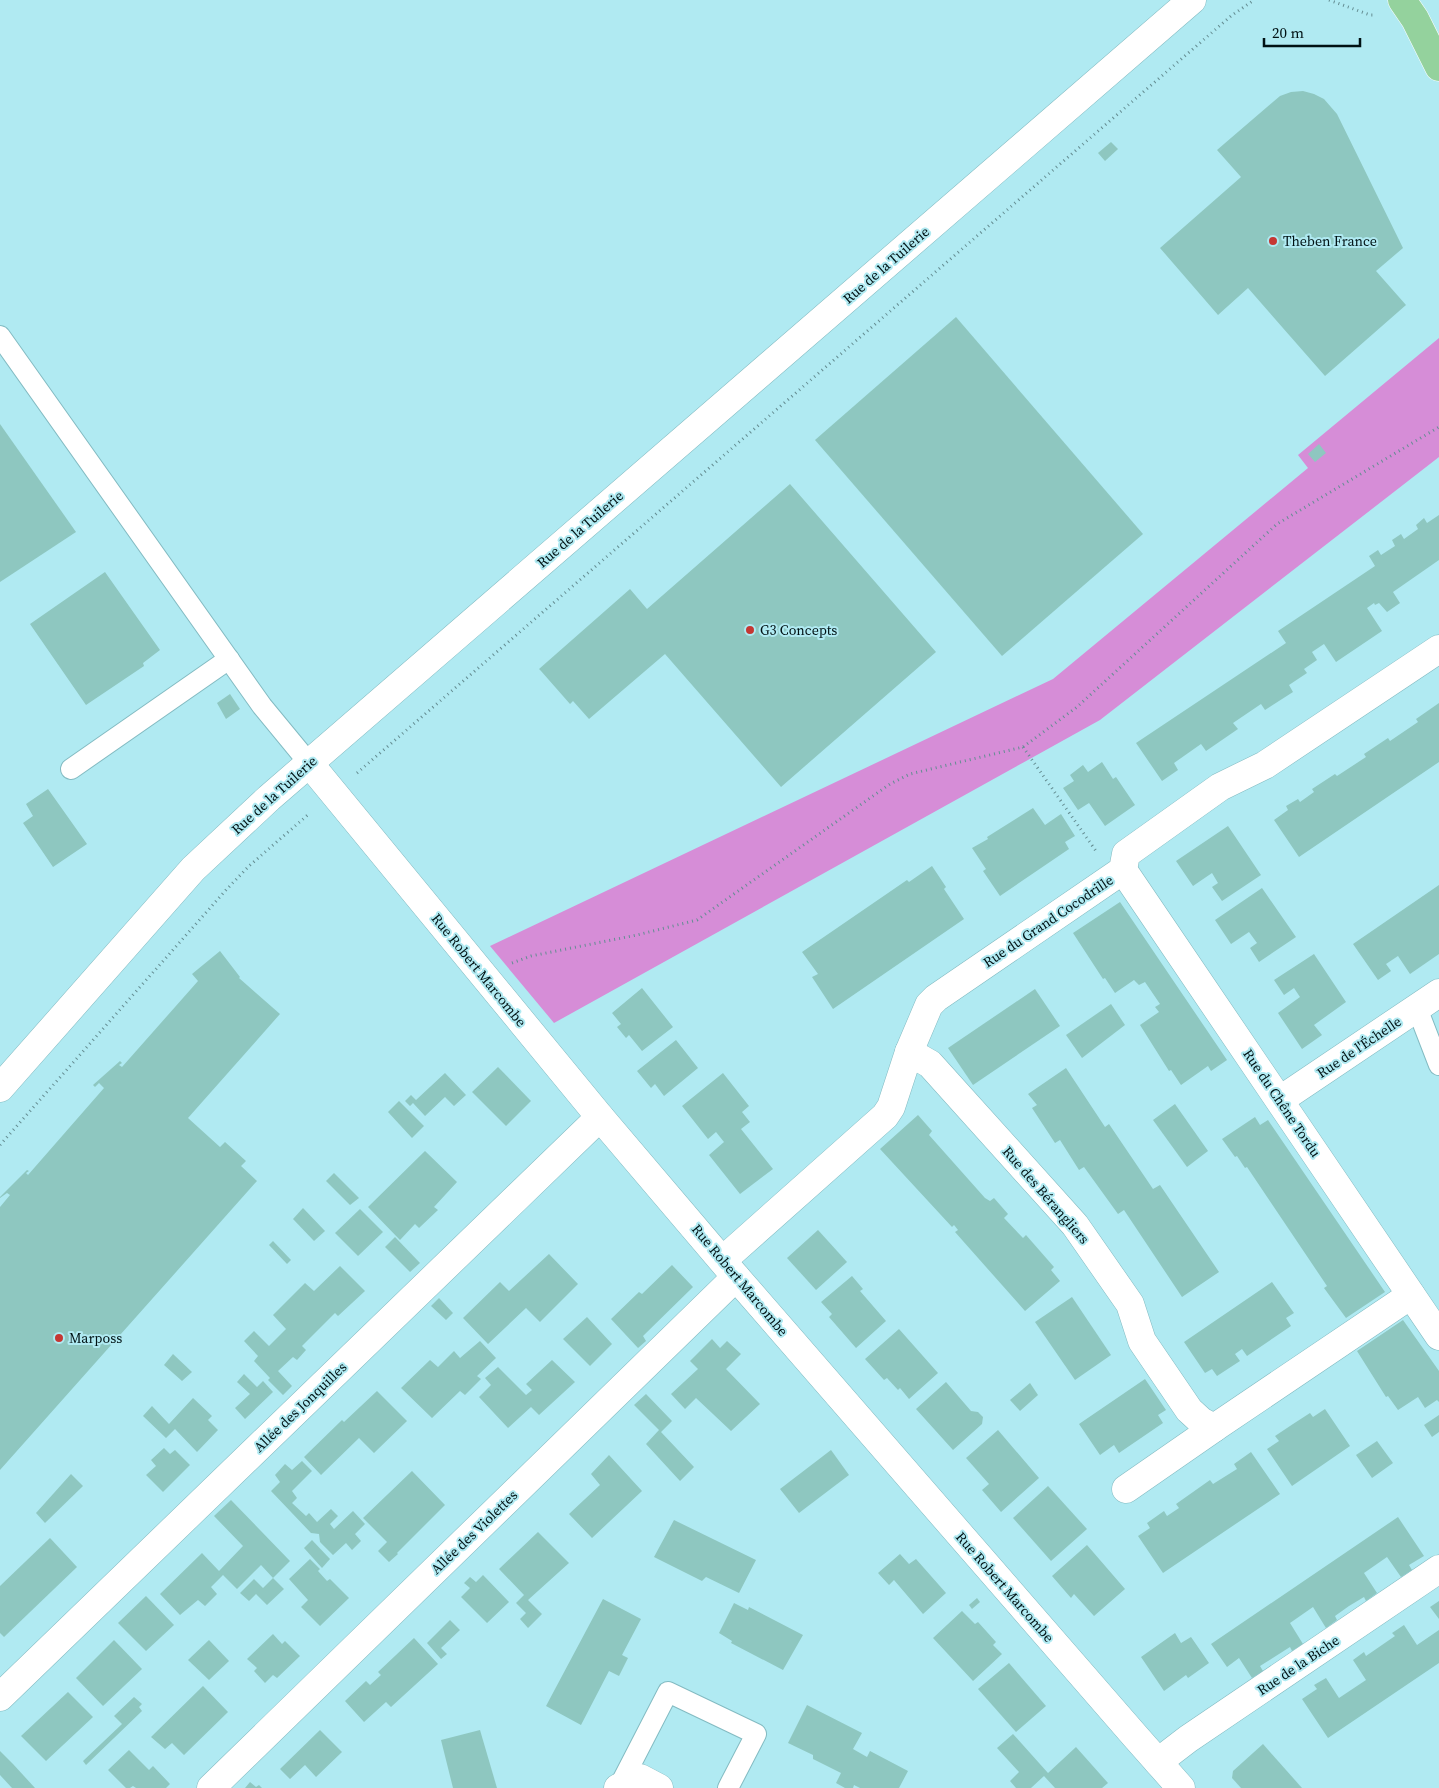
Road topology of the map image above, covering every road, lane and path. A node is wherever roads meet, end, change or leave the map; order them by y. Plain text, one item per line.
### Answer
1 (1254, 0) edge
2 (1402, 0) edge
3 (1192, 1) edge
4 (1439, 67) edge
5 (0, 336) edge
6 (1439, 427) edge
7 (1439, 648) edge
8 (229, 659) junction
9 (1023, 747) junction
10 (309, 763) junction
11 (72, 769) dead end
12 (334, 793) junction
13 (1097, 852) dead end
14 (1123, 870) junction
15 (508, 965) dead end
16 (1428, 1001) edge
17 (909, 1052) junction
18 (1439, 1065) edge
19 (0, 1088) edge
20 (1280, 1100) junction
21 (600, 1117) junction
22 (0, 1145) edge
23 (730, 1269) junction
24 (1411, 1295) junction
25 (1439, 1336) edge
26 (1214, 1428) junction
27 (1126, 1489) dead end
28 (1439, 1569) edge
29 (0, 1698) edge
30 (1158, 1762) junction
31 (211, 1788) edge
32 (618, 1788) edge
33 (659, 1788) edge
34 (728, 1788) edge
35 (1181, 1788) edge

1 - 12 path
2 - 4 main road
3 - 10 street, Rue de la Tuilerie
5 - 8 lane
6 - 9 path
7 - 14 street, Rue du Grand Cocodrille
8 - 10 lane
8 - 11 lane
9 - 13 path
9 - 15 path
10 - 12 street, Rue Robert Marcombe
10 - 19 street, Rue de la Tuilerie
12 - 21 street, Rue Robert Marcombe
12 - 22 path
14 - 17 street, Rue du Grand Cocodrille
14 - 20 street, Rue du Chêne Tordu
16 - 18 lane
16 - 20 street, Rue de l'Échelle
17 - 23 street, Rue du Grand Cocodrille
17 - 26 street, Rue des Bérangliers
20 - 24 street, Rue du Chêne Tordu
21 - 23 street, Rue Robert Marcombe
21 - 29 street, Allée des Jonquilles
23 - 30 street, Rue Robert Marcombe
23 - 31 street, Allée des Violettes
24 - 25 street, Rue du Chêne Tordu
24 - 26 street
26 - 27 street
28 - 30 street, Rue de la Biche
30 - 35 street, Rue Robert Marcombe
32 - 33 street
32 - 34 lane

